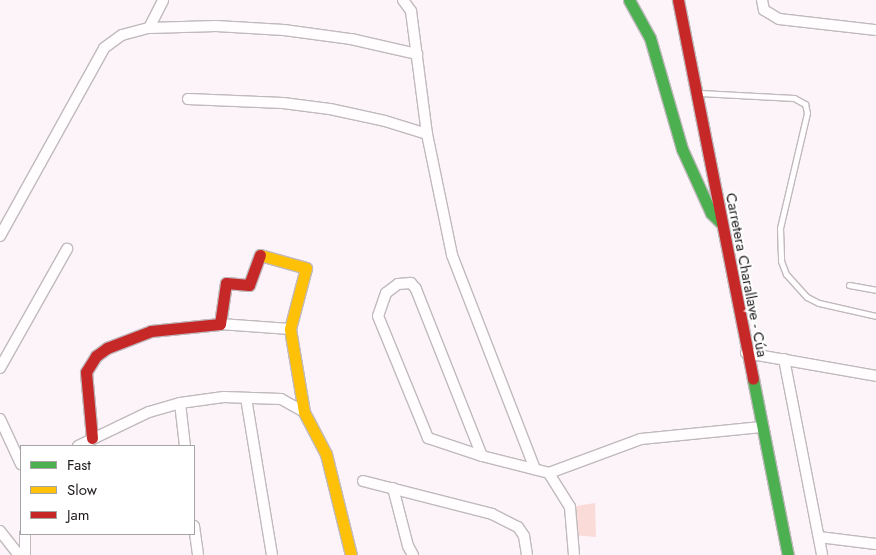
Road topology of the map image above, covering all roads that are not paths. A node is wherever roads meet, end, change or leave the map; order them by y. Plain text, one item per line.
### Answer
1 (163, 0) edge
2 (403, 0) edge
3 (629, 0) edge
4 (678, 0) edge
5 (762, 0) edge
6 (149, 28) junction
7 (876, 30) edge
8 (417, 54) junction
9 (694, 93) junction
10 (188, 99) dead end
11 (427, 134) junction
12 (720, 222) junction
13 (0, 236) edge
14 (67, 249) dead end
15 (849, 285) dead end
16 (876, 290) edge
17 (876, 316) edge
18 (220, 324) junction
19 (290, 329) junction
20 (746, 353) junction
21 (784, 359) junction
22 (0, 365) edge
23 (876, 376) edge
24 (246, 398) junction
25 (180, 403) junction
26 (304, 412) junction
27 (0, 419) edge
28 (761, 427) junction
29 (92, 438) junction
30 (80, 445) edge
31 (184, 445) edge
32 (482, 456) junction
33 (20, 462) edge
34 (535, 469) junction
35 (549, 474) junction
36 (363, 481) dead end
37 (393, 488) junction
38 (0, 531) edge
39 (195, 533) edge
40 (24, 535) edge
41 (819, 537) junction
42 (876, 544) edge
43 (19, 555) edge
44 (25, 555) edge
45 (198, 555) edge
46 (272, 555) edge
47 (351, 555) edge
48 (413, 555) edge
49 (527, 555) edge
50 (574, 555) edge
51 (788, 555) edge
52 (822, 555) edge

1 - 6 street
2 - 8 street
3 - 12 main road
4 - 9 main road, Carretera Charallave - Cúa
5 - 7 street
6 - 8 street
6 - 13 street
8 - 11 street
9 - 12 main road, Carretera Charallave - Cúa
9 - 17 lane
10 - 11 street
11 - 34 street
12 - 20 main road, Carretera Charallave - Cúa
14 - 22 street
15 - 16 lane
18 - 19 street
18 - 19 main road
18 - 29 main road
19 - 26 main road
20 - 21 street
20 - 28 main road, Carretera Charallave - Cúa
21 - 23 street
21 - 41 street
24 - 25 street
24 - 26 street
24 - 46 street
25 - 29 street
25 - 31 street
26 - 47 main road
27 - 33 street
28 - 35 street
28 - 51 main road, Carretera Charallave - Cúa
29 - 30 street
32 - 32 street
32 - 34 street
34 - 35 street
35 - 50 street
36 - 37 street
37 - 48 street
37 - 49 street
38 - 43 street
39 - 45 street
40 - 44 street
41 - 42 street
41 - 52 street

